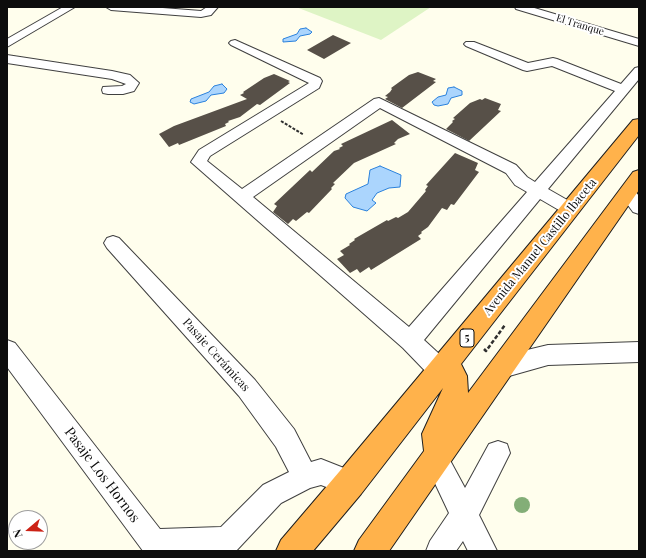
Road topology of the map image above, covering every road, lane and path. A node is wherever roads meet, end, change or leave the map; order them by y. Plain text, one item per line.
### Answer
1 (70, 7) edge
2 (111, 7) edge
3 (213, 7) edge
4 (520, 7) edge
5 (546, 7) edge
6 (157, 9) edge
7 (639, 35) edge
8 (235, 43) dead end
9 (7, 44) edge
10 (470, 44) dead end
11 (639, 44) edge
12 (7, 59) edge
13 (639, 71) edge
14 (623, 89) junction
15 (108, 90) dead end
16 (268, 114) junction
17 (639, 124) edge
18 (317, 143) junction
19 (603, 169) junction
20 (538, 190) junction
21 (634, 190) edge
22 (242, 197) junction
23 (570, 209) junction
24 (113, 243) dead end
25 (410, 341) junction
26 (7, 350) edge
27 (639, 352) edge
28 (502, 367) junction
29 (443, 368) junction
30 (498, 453) dead end
31 (438, 457) junction
32 (305, 477) junction
33 (350, 483) junction
34 (465, 514) junction
35 (221, 546) edge
36 (292, 551) edge
37 (370, 551) edge
38 (440, 551) edge
39 (483, 551) edge

1 - 9 street
2 - 6 street
3 - 6 street
4 - 11 street, El Tranque
5 - 7 street, El Tranque
8 - 16 street
10 - 14 street
12 - 15 street
13 - 14 street
14 - 20 street
16 - 18 path
16 - 22 street
17 - 19 highway, Avenida Manuel Castillo Ibaceta / 5
18 - 20 street
18 - 22 street
19 - 21 highway
19 - 23 highway, Avenida Manuel Castillo Ibaceta / 5
20 - 23 street
20 - 25 street
21 - 28 highway
22 - 25 street
23 - 29 highway, Avenida Manuel Castillo Ibaceta / 5
24 - 32 street, Pasaje Cerámicas
25 - 29 street
26 - 35 street, Pasaje Los Hornos
27 - 28 street
28 - 31 highway
29 - 31 highway
29 - 33 highway, Avenida Manuel Castillo Ibaceta / 5
30 - 34 street
31 - 34 street
31 - 37 highway
32 - 33 street
32 - 35 street
33 - 36 highway, Avenida Manuel Castillo Ibaceta / 5
34 - 38 street
34 - 39 street

